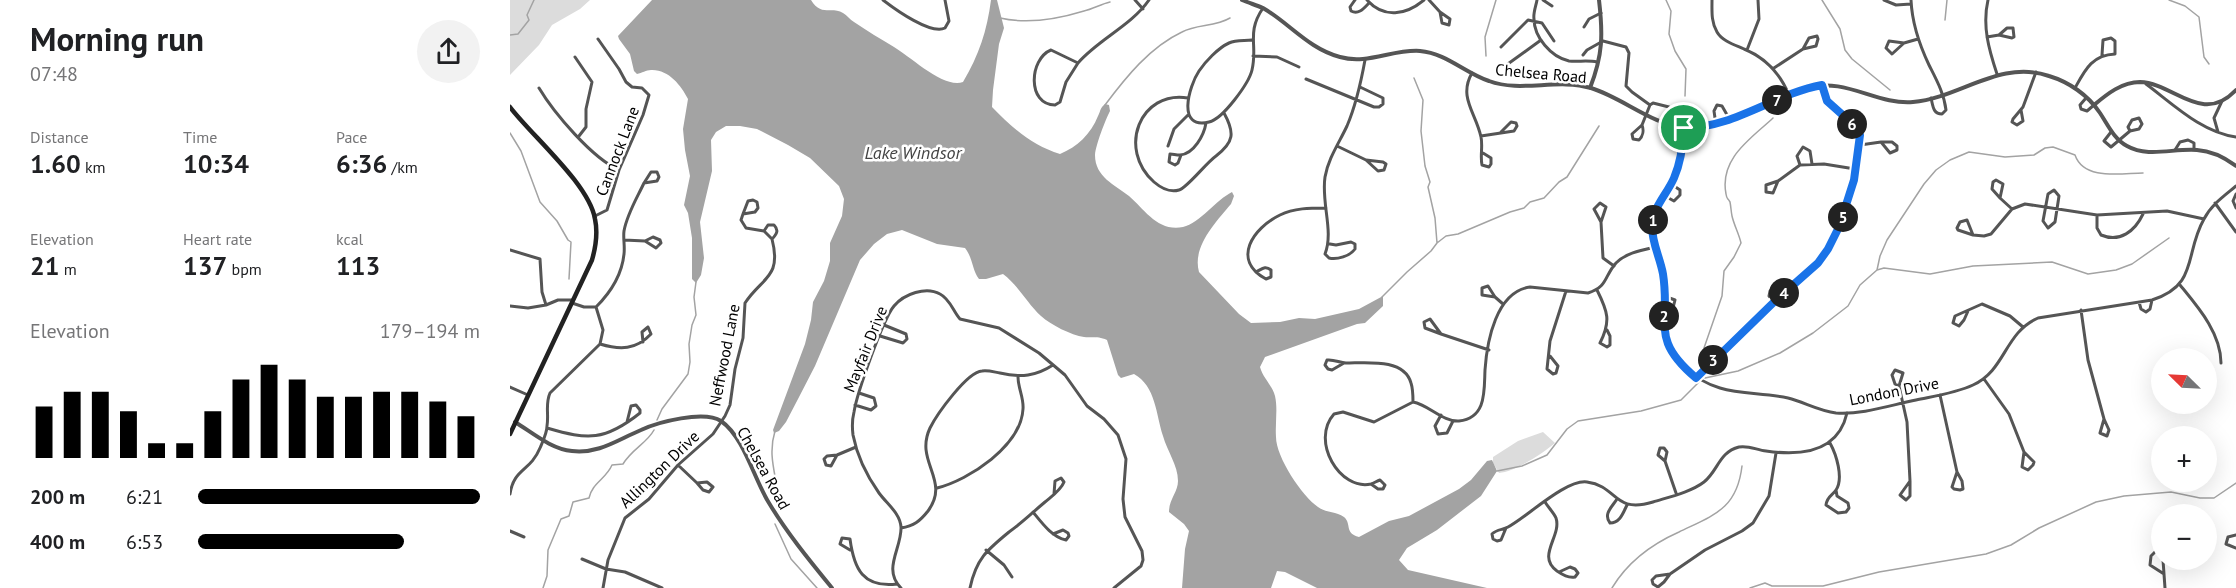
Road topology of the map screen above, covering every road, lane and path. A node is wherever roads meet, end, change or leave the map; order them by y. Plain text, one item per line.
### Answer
1 (883, 0) edge
2 (945, 0) edge
3 (1135, 0) edge
4 (1149, 0) edge
5 (1242, 0) edge
6 (1355, 0) edge
7 (1424, 0) edge
8 (1429, 0) edge
9 (1537, 0) edge
10 (1543, 0) edge
11 (1599, 0) edge
12 (1712, 0) edge
13 (1758, 0) edge
14 (1884, 0) edge
15 (1988, 0) edge
16 (1368, 1) edge
17 (1911, 2) edge
18 (1552, 6) dead end
19 (1263, 8) junction
20 (1143, 9) junction
21 (1440, 12) dead end
22 (1601, 13) junction
23 (1533, 20) junction
24 (1584, 27) dead end
25 (1999, 35) junction
26 (1987, 37) junction
27 (598, 39) dead end
28 (1918, 39) junction
29 (1252, 40) junction
30 (1542, 40) junction
31 (1554, 41) dead end
32 (1603, 41) junction
33 (1904, 43) junction
34 (1501, 46) dead end
35 (1803, 49) junction
36 (1747, 50) junction
37 (2102, 55) junction
38 (1253, 56) junction
39 (1584, 56) dead end
40 (575, 57) dead end
41 (1365, 60) junction
42 (1078, 63) junction
43 (1598, 65) junction
44 (1505, 66) dead end
45 (1299, 67) dead end
46 (1774, 69) junction
47 (2036, 72) junction
48 (1473, 73) junction
49 (1997, 74) junction
50 (1306, 79) dead end
51 (2145, 83) junction
52 (1822, 85) junction
53 (1360, 87) junction
54 (539, 88) dead end
55 (1590, 88) junction
56 (2074, 88) junction
57 (2236, 90) edge
58 (1943, 94) junction
59 (1789, 95) junction
60 (1188, 98) junction
61 (1931, 98) junction
62 (2086, 98) junction
63 (1356, 100) junction
64 (2222, 101) junction
65 (1650, 105) junction
66 (2094, 105) junction
67 (510, 107) edge
68 (1669, 107) dead end
69 (2021, 110) junction
70 (1224, 113) junction
71 (1646, 114) junction
72 (1188, 115) junction
73 (1730, 120) junction
74 (1206, 123) junction
75 (1642, 125) junction
76 (1716, 125) junction
77 (1684, 128) junction
78 (2130, 131) junction
79 (1501, 132) junction
80 (2111, 132) junction
81 (2218, 132) junction
82 (579, 136) junction
83 (1481, 136) junction
84 (2236, 137) edge
85 (2120, 141) junction
86 (1881, 142) junction
87 (1860, 145) junction
88 (1168, 146) dead end
89 (1337, 146) junction
90 (2194, 149) junction
91 (2175, 151) junction
92 (1483, 153) junction
93 (1181, 155) junction
94 (1366, 160) junction
95 (1812, 164) junction
96 (1800, 165) junction
97 (2236, 166) edge
98 (1856, 169) junction
99 (619, 170) junction
100 (1778, 181) junction
101 (644, 183) junction
102 (1671, 184) junction
103 (2234, 187) edge
104 (2236, 194) edge
105 (1663, 195) junction
106 (2000, 198) junction
107 (2215, 203) junction
108 (1326, 208) junction
109 (2046, 208) junction
110 (2236, 208) edge
111 (2012, 209) junction
112 (2058, 209) junction
113 (743, 214) junction
114 (2143, 214) junction
115 (2097, 215) junction
116 (595, 216) junction
117 (2204, 219) junction
118 (1601, 222) junction
119 (764, 231) junction
120 (2236, 232) edge
121 (1973, 235) junction
122 (772, 239) junction
123 (624, 240) junction
124 (645, 241) junction
125 (1330, 244) junction
126 (1655, 247) junction
127 (510, 250) edge
128 (1614, 266) junction
129 (1256, 272) junction
130 (2180, 285) junction
131 (1597, 290) junction
132 (1566, 291) junction
133 (1783, 294) junction
134 (1664, 296) junction
135 (1495, 297) junction
136 (2152, 300) junction
137 (573, 302) junction
138 (1774, 302) junction
139 (2139, 302) junction
140 (1503, 304) junction
141 (546, 305) junction
142 (510, 306) edge
143 (596, 307) junction
144 (1664, 308) junction
145 (2081, 310) junction
146 (1968, 311) junction
147 (884, 325) junction
148 (2023, 327) junction
149 (1607, 330) junction
150 (1441, 334) junction
151 (880, 336) junction
152 (643, 342) dead end
153 (600, 344) junction
154 (1489, 350) junction
155 (1550, 356) junction
156 (1344, 363) junction
157 (2220, 363) dead end
158 (1053, 365) junction
159 (1018, 377) junction
160 (1696, 378) junction
161 (1984, 379) junction
162 (1899, 386) junction
163 (510, 387) edge
164 (859, 393) junction
165 (1940, 394) junction
166 (528, 395) junction
167 (1413, 402) junction
168 (1904, 402) junction
169 (855, 405) junction
170 (1847, 413) junction
171 (1441, 415) junction
172 (2104, 419) junction
173 (1453, 421) junction
174 (515, 422) junction
175 (627, 422) junction
176 (722, 422) junction
177 (547, 428) junction
178 (510, 434) edge
179 (543, 440) junction
180 (1830, 443) junction
181 (856, 447) junction
182 (2024, 452) junction
183 (1776, 453) junction
184 (837, 455) junction
185 (1665, 461) dead end
186 (678, 465) junction
187 (1957, 471) junction
188 (1910, 481) junction
189 (697, 483) junction
190 (1371, 484) dead end
191 (937, 488) junction
192 (1836, 490) junction
193 (510, 494) edge
194 (1054, 494) junction
195 (1676, 494) junction
196 (1617, 499) junction
197 (1545, 502) junction
198 (1627, 505) junction
199 (1033, 513) junction
200 (901, 528) junction
201 (1506, 528) junction
202 (510, 531) edge
203 (1053, 534) junction
204 (2236, 536) edge
205 (524, 537) dead end
206 (2236, 548) edge
207 (850, 550) junction
208 (986, 550) junction
209 (582, 559) dead end
210 (606, 569) junction
211 (2158, 570) edge
212 (2164, 570) edge
213 (1559, 572) junction
214 (1670, 574) junction
215 (2164, 574) junction
216 (1012, 577) dead end
217 (897, 584) junction
218 (603, 588) edge
219 (662, 588) edge
220 (832, 588) edge
221 (901, 588) edge
222 (970, 588) edge
223 (1114, 588) edge
224 (2165, 588) edge

1 - 2 street
3 - 20 street
4 - 20 street
5 - 19 street, Chelsea Road
6 - 16 street
7 - 16 street
8 - 21 street
9 - 23 street
10 - 18 street
11 - 22 street
12 - 36 street
13 - 36 street
14 - 17 street
15 - 26 street
17 - 28 street
19 - 29 street
19 - 41 street, Chelsea Road
20 - 42 street
22 - 24 street
22 - 32 street
23 - 30 street
23 - 31 street
23 - 34 street
25 - 25 street
25 - 26 street
26 - 49 street
27 - 99 street, Cannock Lane
28 - 33 street
28 - 58 street
29 - 38 street
29 - 60 street
30 - 43 street
30 - 44 street
32 - 39 street
32 - 43 street
32 - 65 street
33 - 33 street
35 - 35 street
35 - 46 street
36 - 46 street
37 - 37 street
37 - 56 street
38 - 45 street
38 - 70 street
40 - 82 street
41 - 48 street, Chelsea Road
41 - 53 street
42 - 42 street
43 - 55 street
46 - 59 street
47 - 49 street, Chelsea Road
47 - 56 street, Chelsea Road
47 - 69 street
48 - 55 street, Chelsea Road
48 - 83 street
49 - 58 street, Chelsea Road
50 - 63 street
51 - 64 street
51 - 66 street
51 - 81 street
52 - 59 street, Chelsea Road
52 - 61 street, Chelsea Road
52 - 87 street
53 - 63 street
53 - 63 street
54 - 82 street
55 - 71 street, Chelsea Road
56 - 62 street, Chelsea Road
57 - 64 street
58 - 61 street, Chelsea Road
58 - 61 street
59 - 73 street, Chelsea Road
60 - 70 street
60 - 72 street
62 - 66 street, Chelsea Road
62 - 66 street
63 - 89 street
64 - 81 street
65 - 68 street
65 - 71 street
66 - 80 street, Chelsea Road
67 - 116 main road
69 - 69 street
70 - 74 street
71 - 75 street
71 - 77 street, Chelsea Road
72 - 74 street
72 - 88 street
73 - 76 street, Chelsea Road
73 - 76 street
74 - 93 street
75 - 75 street
76 - 77 street, Chelsea Road
77 - 102 street, London Drive
78 - 78 street
78 - 85 street
79 - 79 street
79 - 83 street
80 - 85 street, Chelsea Road
80 - 85 street
81 - 84 street
82 - 99 street
83 - 92 street
85 - 91 street, Chelsea Road
86 - 86 street
86 - 87 street
87 - 98 street
89 - 94 street
89 - 108 street
90 - 91 street, Chelsea Road
90 - 91 street
90 - 97 street, Chelsea Road
92 - 92 street
93 - 93 street
94 - 94 street
95 - 96 street
95 - 96 street
95 - 98 street
96 - 100 street
98 - 133 street
99 - 116 street, Cannock Lane
100 - 100 street
101 - 101 street
101 - 123 street
102 - 105 street, London Drive
102 - 105 street
103 - 104 street
103 - 107 street
104 - 110 street
105 - 126 street, London Drive
106 - 106 street
106 - 111 street
107 - 117 street
107 - 120 street
108 - 125 street
108 - 129 street
109 - 111 street
109 - 112 street
109 - 112 street
109 - 112 street
111 - 121 street
112 - 115 street
113 - 113 street
113 - 119 street
114 - 115 street
114 - 115 street
114 - 117 street
116 - 137 main road
117 - 130 street
118 - 118 street
118 - 128 street
119 - 122 street
119 - 122 street
121 - 121 street
122 - 176 street, Neffwood Lane
123 - 124 street
123 - 143 street
124 - 124 street
125 - 125 street
126 - 128 street
126 - 134 street, London Drive
127 - 141 street
128 - 131 street
129 - 129 street
130 - 136 street
130 - 157 street
131 - 132 street
131 - 149 street
132 - 140 street
132 - 155 street
133 - 138 street
133 - 138 street
134 - 144 street, London Drive
134 - 144 street
135 - 135 street
135 - 140 street
136 - 139 street
136 - 139 street
137 - 141 street
137 - 143 street
137 - 166 main road
138 - 160 street
139 - 145 street
140 - 154 street
141 - 142 street
143 - 153 street
144 - 160 street, London Drive
145 - 148 street
145 - 172 street
146 - 146 street
146 - 148 street
147 - 151 street, Mayfair Drive
147 - 151 street
147 - 158 street, Mayfair Drive
148 - 161 street, London Drive
149 - 149 street
150 - 150 street
150 - 154 street
151 - 164 street, Mayfair Drive
152 - 153 street
153 - 177 street
154 - 173 street
155 - 155 street
156 - 156 street
156 - 167 street
158 - 159 street
158 - 223 street, Mayfair Drive
159 - 191 street
159 - 191 street
160 - 170 street, London Drive
161 - 165 street, London Drive
161 - 182 street
162 - 162 street
162 - 168 street
163 - 166 street
164 - 169 street, Mayfair Drive
164 - 169 street
165 - 168 street, London Drive
165 - 187 street
166 - 174 main road
167 - 171 street
167 - 190 street
168 - 170 street, London Drive
168 - 188 street
169 - 181 street, Mayfair Drive
170 - 180 street
171 - 173 street
171 - 173 street
172 - 172 street
174 - 178 main road
174 - 179 street, Chelsea Road
175 - 175 street
175 - 177 street
176 - 179 street, Chelsea Road
176 - 186 street, Allington Drive
176 - 220 street, Chelsea Road
177 - 179 street
179 - 193 street
180 - 183 street
180 - 192 street
181 - 184 street
181 - 200 street, Mayfair Drive
182 - 182 street
183 - 195 street
183 - 214 street
184 - 184 street
185 - 195 street
186 - 189 street
186 - 210 street, Allington Drive
187 - 187 street
188 - 188 street
189 - 189 street
191 - 200 street
192 - 192 street
194 - 194 street
194 - 199 street
195 - 198 street
196 - 197 street
196 - 198 street
196 - 198 street
197 - 201 street
197 - 213 street
199 - 203 street
199 - 208 street
200 - 217 street
201 - 201 street
202 - 205 street
203 - 203 street
204 - 206 street
207 - 207 street
207 - 217 street
208 - 216 street
208 - 222 street
209 - 210 street
210 - 218 street, Allington Drive
210 - 219 street
211 - 215 street
212 - 215 street
213 - 213 street
214 - 214 street
215 - 224 street
217 - 221 street

